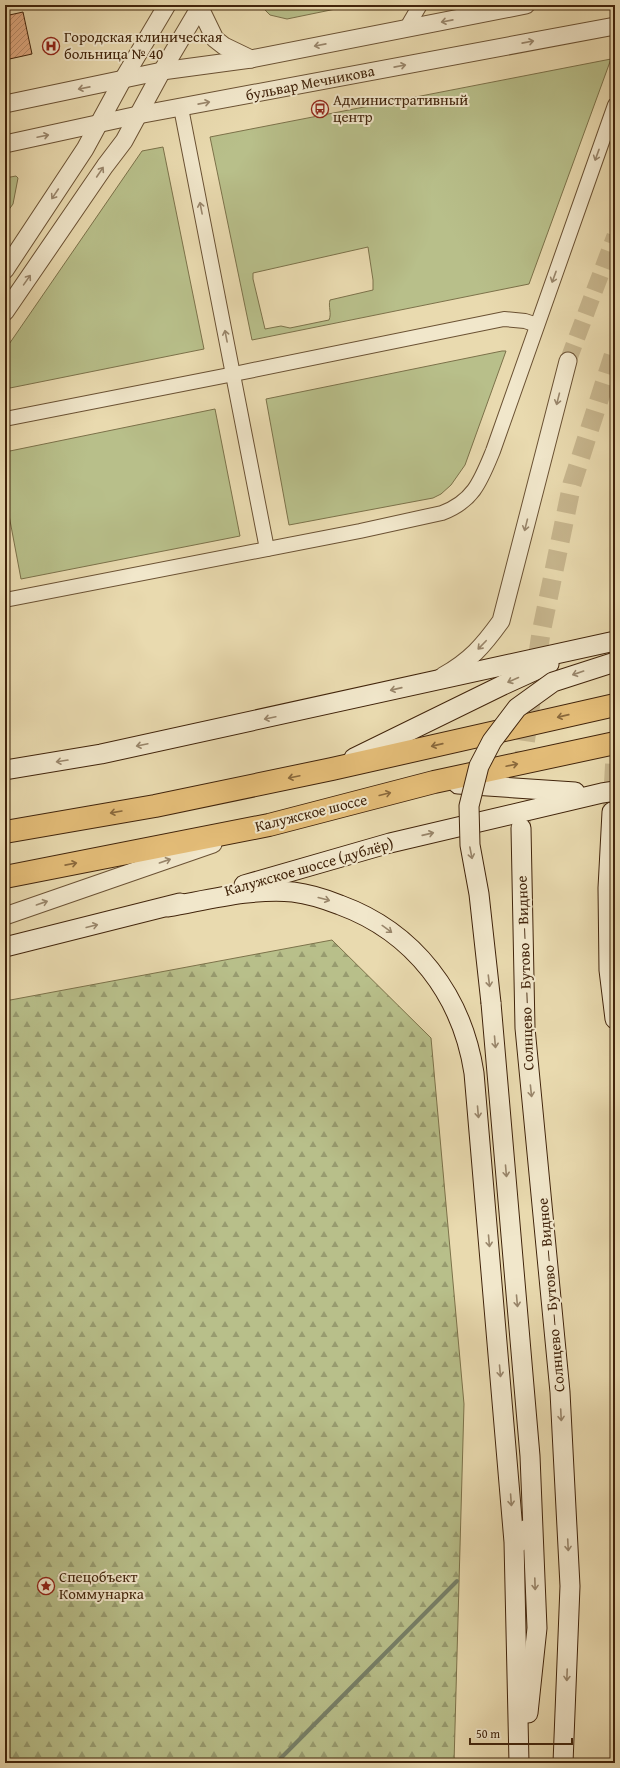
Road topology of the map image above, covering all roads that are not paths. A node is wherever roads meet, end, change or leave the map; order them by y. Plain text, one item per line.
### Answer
1 (167, 5) edge
2 (420, 5) edge
3 (526, 5) edge
4 (201, 7) edge
5 (615, 26) edge
6 (406, 29) junction
7 (251, 59) junction
8 (162, 71) junction
9 (122, 81) junction
10 (5, 104) edge
11 (615, 105) edge
12 (181, 108) junction
13 (138, 116) junction
14 (98, 125) junction
15 (5, 144) edge
16 (5, 270) edge
17 (5, 312) edge
18 (537, 325) junction
19 (568, 361) tunnel mouth
20 (234, 374) junction
21 (5, 419) edge
22 (267, 549) junction
23 (5, 600) edge
24 (615, 641) edge
25 (587, 647) junction
26 (615, 662) edge
27 (434, 681) junction
28 (615, 705) edge
29 (615, 743) edge
30 (332, 769) junction
31 (5, 770) edge
32 (434, 782) junction
33 (608, 792) edge
34 (612, 812) dead end
35 (268, 825) junction
36 (520, 828) tunnel mouth
37 (5, 832) edge
38 (5, 877) edge
39 (168, 907) junction
40 (5, 916) edge
41 (5, 947) edge
42 (615, 1019) edge
43 (530, 1456) junction
44 (515, 1625) junction
45 (519, 1763) edge
46 (523, 1763) edge
47 (563, 1763) edge

1 - 9 street
2 - 6 street
3 -> 6 street
4 - 7 street
4 - 8 street
12 -> 5 street, бульвар Мечникова
6 -> 7 street
7 - 8 street
8 - 9 street
8 - 13 street
9 -> 10 street
9 - 14 street
11 -> 18 street
12 - 13 street, бульвар Мечникова
20 -> 12 street
13 - 14 street, бульвар Мечникова
17 -> 13 street
15 -> 14 street, бульвар Мечникова
14 -> 16 street
18 - 20 street
18 - 22 street
19 -> 27 street
20 - 21 street
20 - 22 street
22 - 23 street
24 - 25 main road
25 - 27 main road
25 -> 30 main road
26 -> 43 main road, bridge
27 -> 31 main road
28 -> 30 highway
32 -> 29 highway, Калужское шоссе
30 -> 37 highway
32 - 33 main road
35 -> 32 highway, Калужское шоссе
39 -> 33 main road, Калужское шоссе (дублёр)
34 - 42 main road
38 -> 35 highway, Калужское шоссе
40 -> 35 street
36 -> 47 main road, Солнцево — Бутово — Видное
41 -> 39 main road, Калужское шоссе (дублёр)
39 -> 44 main road
43 - 44 lane
43 -> 46 main road
44 - 45 main road

